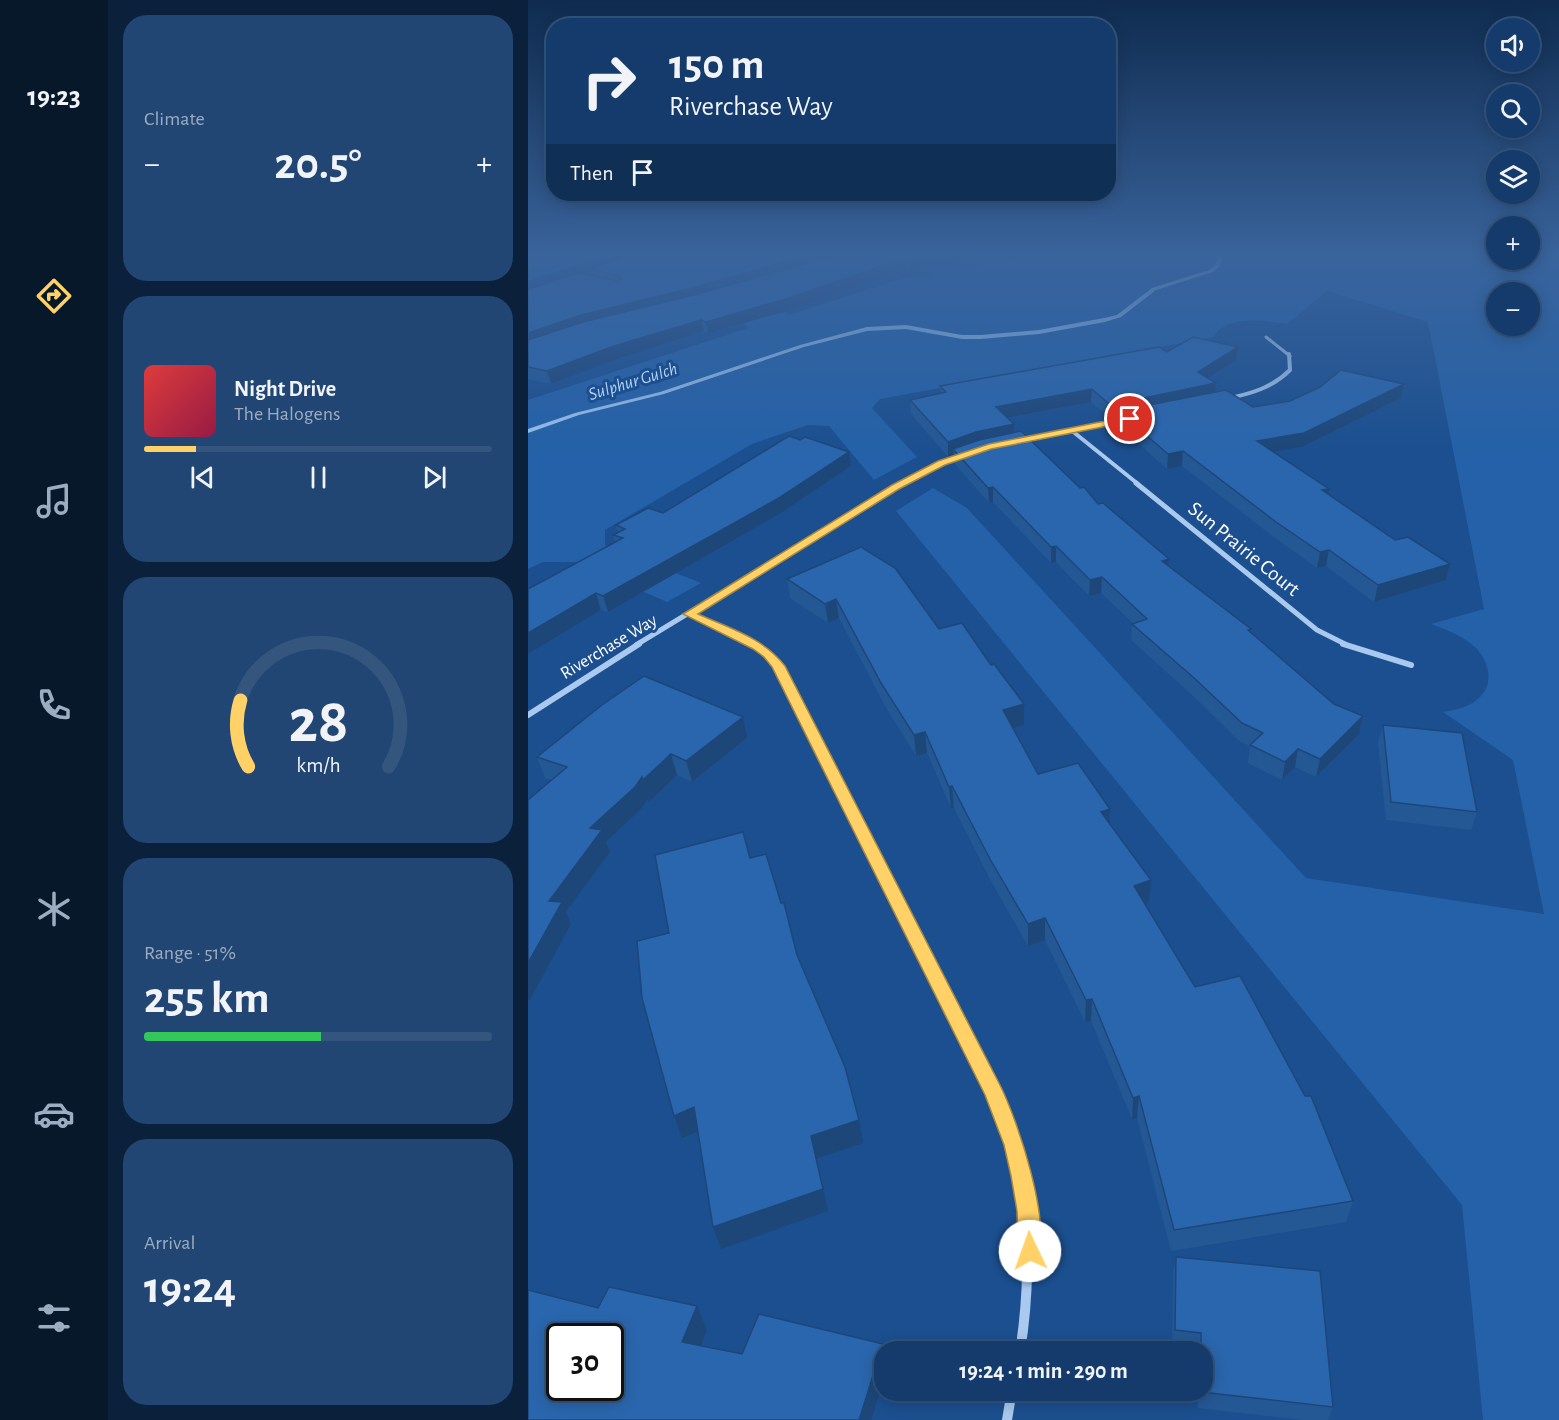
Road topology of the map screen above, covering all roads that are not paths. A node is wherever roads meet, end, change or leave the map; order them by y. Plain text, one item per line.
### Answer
1 (1266, 338) dead end
2 (1225, 400) edge
3 (1134, 418) edge
4 (1071, 430) junction
5 (1012, 442) edge
6 (967, 453) edge
7 (689, 614) junction
8 (1412, 665) dead end
9 (528, 715) edge
10 (1022, 1341) edge
11 (1010, 1401) edge
12 (1006, 1420) edge

1 - 2 street
3 - 4 street
4 - 5 street
4 - 8 street, Sun Prairie Court
6 - 7 street, Riverchase Way
7 - 9 street, Riverchase Way
7 - 10 street
11 - 12 street

